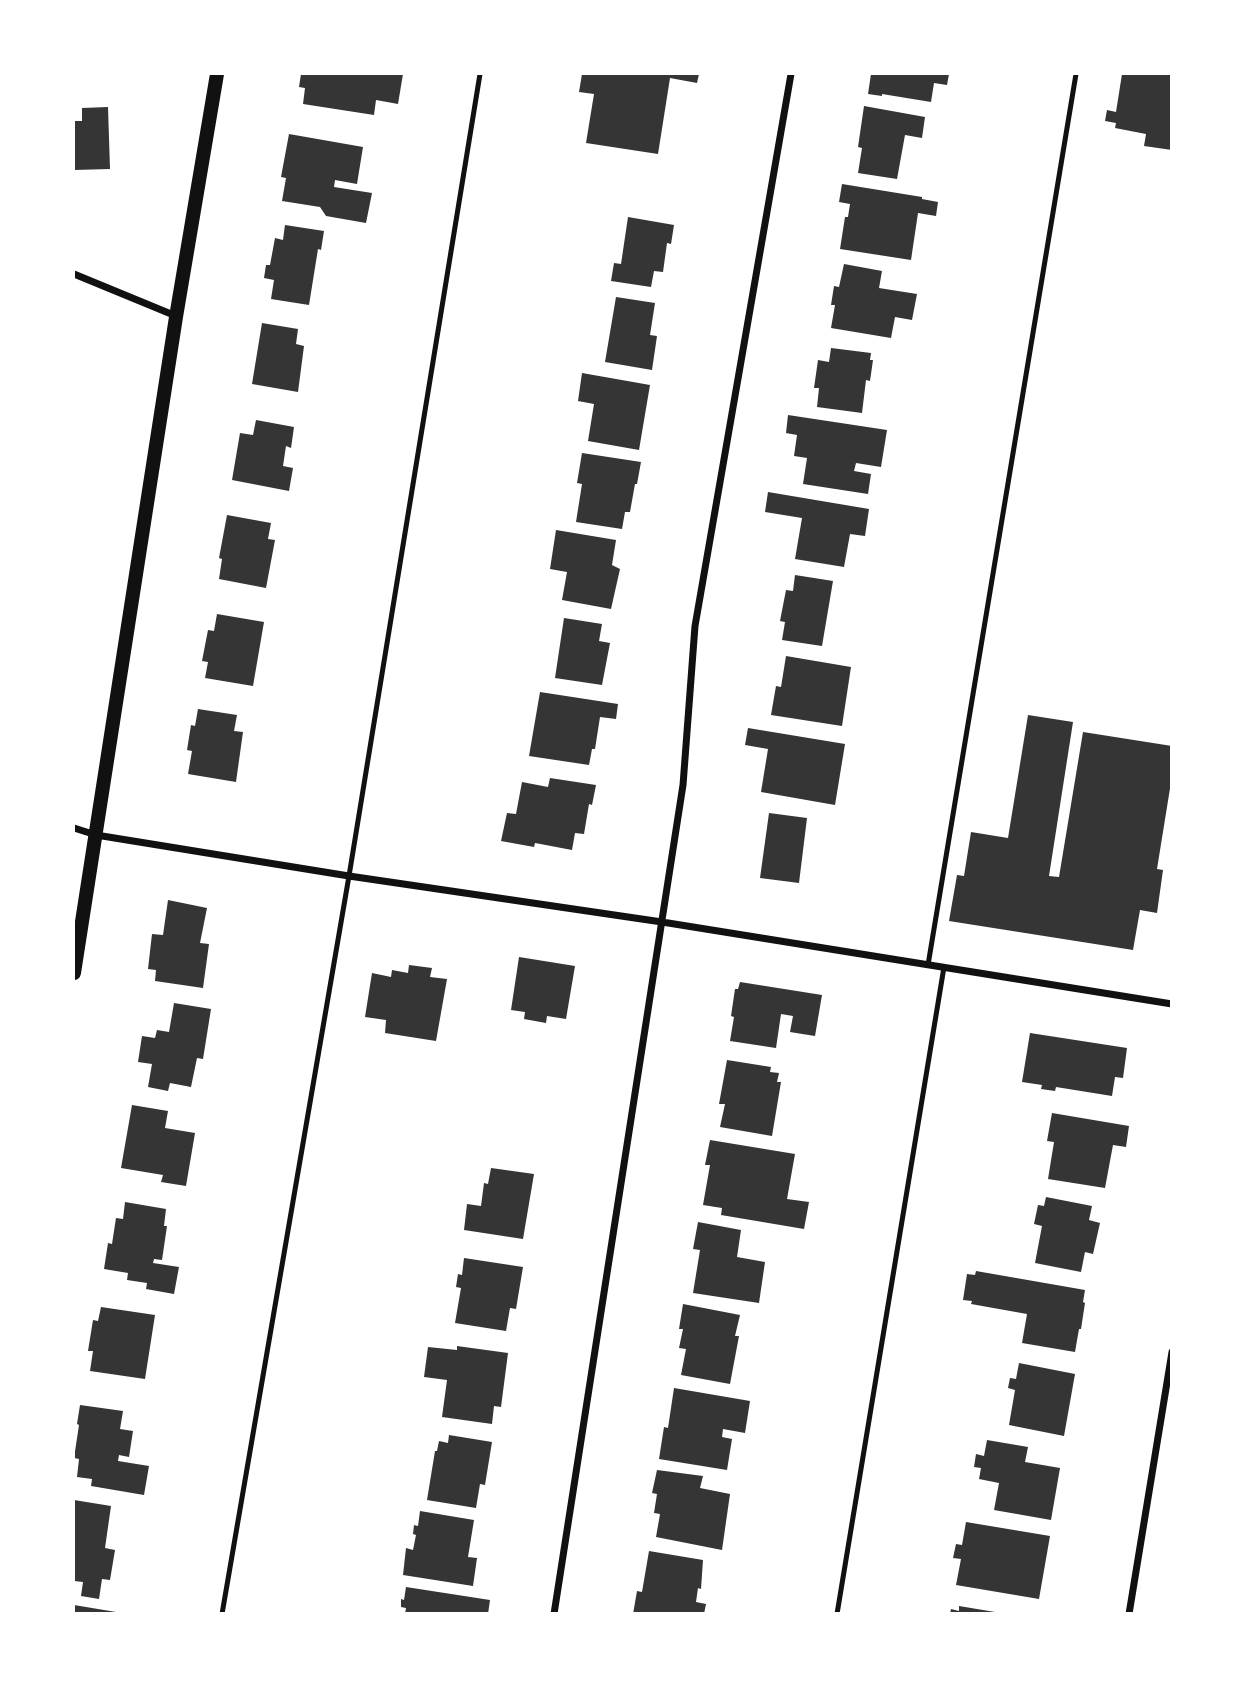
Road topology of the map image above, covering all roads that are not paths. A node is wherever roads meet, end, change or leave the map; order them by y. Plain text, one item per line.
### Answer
1 (217, 74) edge
2 (480, 74) edge
3 (791, 74) edge
4 (1076, 74) edge
5 (74, 274) edge
6 (176, 317) junction
7 (74, 828) edge
8 (96, 835) junction
9 (349, 876) junction
10 (662, 922) junction
11 (928, 965) junction
12 (944, 967) junction
13 (74, 973) edge
14 (1171, 1004) edge
15 (1171, 1352) edge
16 (222, 1614) edge
17 (554, 1614) edge
18 (837, 1614) edge
19 (1129, 1614) edge

1 - 6 main road
2 - 9 lane
3 - 10 street
4 - 11 lane
5 - 6 street
6 - 8 main road
7 - 8 street
8 - 9 street
8 - 13 main road
9 - 10 street
9 - 16 lane
10 - 11 street
10 - 17 street
11 - 12 street
12 - 14 street
12 - 18 lane
15 - 19 street

